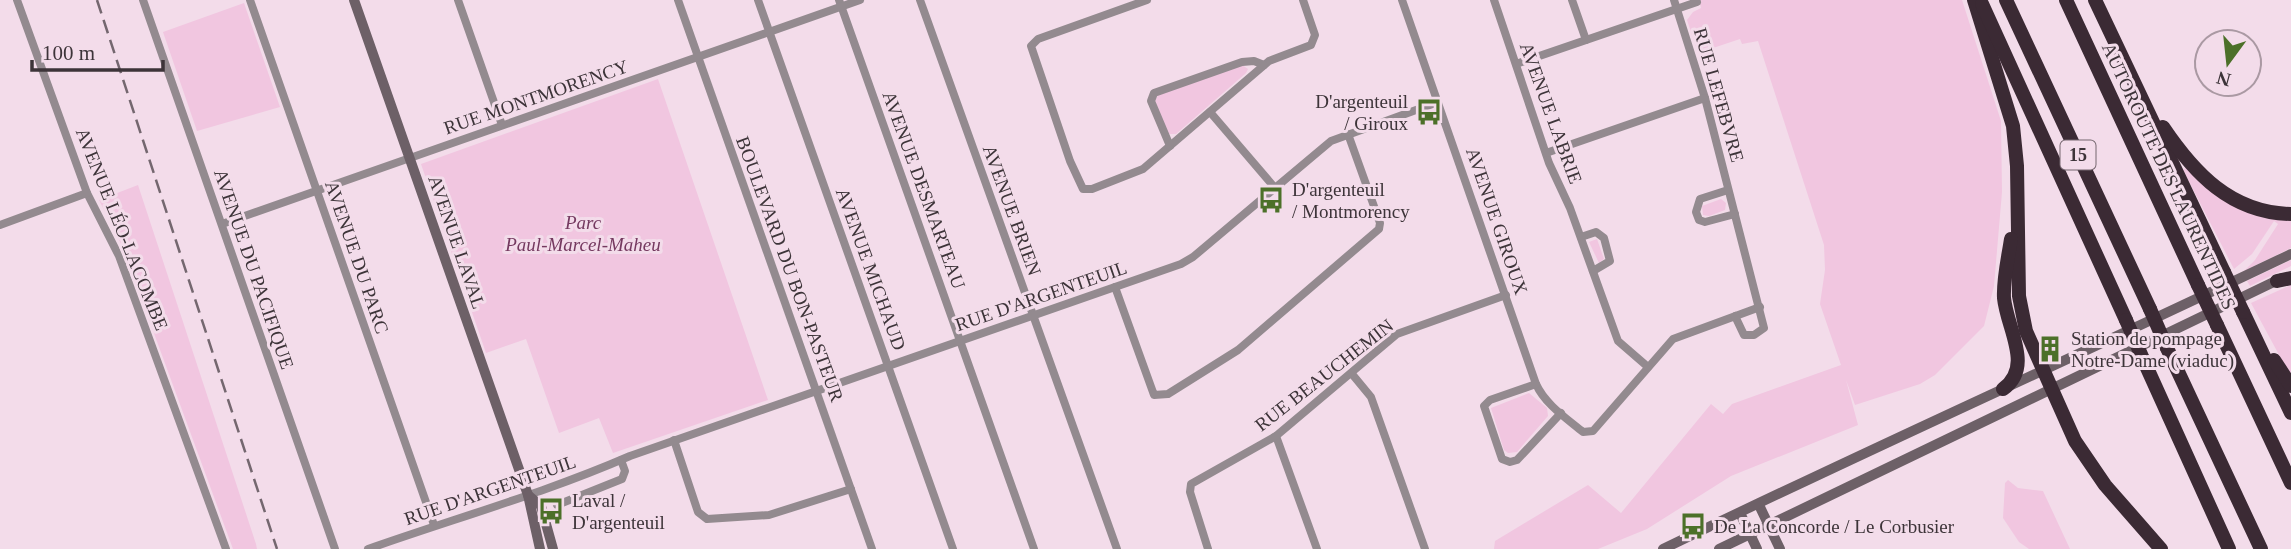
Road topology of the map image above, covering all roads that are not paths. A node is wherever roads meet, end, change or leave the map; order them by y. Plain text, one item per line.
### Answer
1 (17, 0) edge
2 (144, 0) edge
3 (250, 0) edge
4 (354, 0) edge
5 (458, 0) edge
6 (678, 0) edge
7 (758, 0) edge
8 (860, 0) edge
9 (920, 0) edge
10 (1147, 0) edge
11 (1303, 0) edge
12 (1402, 0) edge
13 (1493, 0) edge
14 (1572, 0) edge
15 (1674, 0) edge
16 (1974, 0) edge
17 (1980, 0) edge
18 (2006, 0) edge
19 (2066, 0) edge
20 (2095, 0) edge
21 (1697, 2) dead end
22 (841, 3) edge
23 (1678, 9) junction
24 (769, 32) junction
25 (1586, 40) junction
26 (698, 57) junction
27 (1516, 64) junction
28 (1264, 65) junction
29 (2137, 88) junction
30 (1704, 98) junction
31 (1438, 102) junction
32 (1210, 112) junction
33 (502, 125) junction
34 (1348, 134) junction
35 (1170, 146) junction
36 (1546, 153) junction
37 (409, 158) junction
38 (1275, 188) junction
39 (1728, 190) junction
40 (317, 191) junction
41 (87, 193) junction
42 (1735, 214) junction
43 (2016, 214) junction
44 (2291, 214) edge
45 (222, 224) junction
46 (0, 225) edge
47 (1581, 237) junction
48 (2291, 254) edge
49 (1594, 271) junction
50 (2286, 277) edge
51 (1115, 287) junction
52 (1506, 295) junction
53 (1760, 307) junction
54 (2243, 312) junction
55 (2154, 313) junction
56 (1032, 316) junction
57 (1735, 316) junction
58 (961, 341) junction
59 (2167, 341) junction
60 (889, 367) junction
61 (1648, 367) junction
62 (2043, 371) junction
63 (1352, 374) junction
64 (1536, 384) junction
65 (2291, 386) edge
66 (2003, 389) junction
67 (2050, 390) junction
68 (816, 391) junction
69 (1560, 413) junction
70 (2291, 413) edge
71 (1276, 436) junction
72 (674, 440) junction
73 (621, 460) junction
74 (2291, 483) edge
75 (851, 489) junction
76 (528, 495) junction
77 (557, 505) dead end
78 (1759, 505) junction
79 (1740, 513) junction
80 (434, 525) junction
81 (1769, 526) junction
82 (1750, 535) junction
83 (398, 538) junction
84 (401, 548) edge
85 (226, 549) edge
86 (335, 549) edge
87 (368, 549) edge
88 (540, 549) edge
89 (553, 549) edge
90 (872, 549) edge
91 (953, 549) edge
92 (1034, 549) edge
93 (1117, 549) edge
94 (1208, 549) edge
95 (1317, 549) edge
96 (1425, 549) edge
97 (1663, 549) edge
98 (1718, 549) edge
99 (1757, 549) edge
100 (1780, 549) edge
101 (2161, 549) edge
102 (2230, 549) edge
103 (2261, 549) edge

1 - 41 street, AVENUE LÉO-LACOMBE
2 - 45 street, AVENUE DU PACIFIQUE
3 - 40 street, AVENUE DU PARC
4 - 37 street, AVENUE LAVAL
5 - 33 street
6 - 26 street, BOULEVARD DU BON-PASTEUR
7 - 24 street, AVENUE MICHAUD
8 - 22 street, RUE MONTMORENCY
9 - 56 street, AVENUE BRIEN
10 - 35 street
11 - 28 street
12 - 31 street, AVENUE GIROUX
13 - 27 street, AVENUE LABRIE
14 - 25 street
15 - 23 street, RUE LEFEBVRE
16 - 43 highway
17 - 102 highway, bridge
18 - 55 highway, 15
19 - 74 highway, AUTOROUTE DES LAURENTIDES, bridge
20 - 29 highway
21 - 23 street
22 - 24 street, RUE MONTMORENCY
22 - 58 street, AVENUE DESMARTEAU
23 - 25 street
23 - 30 street, RUE LEFEBVRE
24 - 26 street, RUE MONTMORENCY
24 - 60 street, AVENUE MICHAUD
25 - 27 street
26 - 33 street, RUE MONTMORENCY
26 - 68 street, BOULEVARD DU BON-PASTEUR
27 - 36 street, AVENUE LABRIE
28 - 32 street
28 - 35 street
29 - 44 highway
29 - 54 highway, bridge
30 - 36 street
30 - 39 street, RUE LEFEBVRE
31 - 34 street, RUE D'ARGENTEUIL
31 - 52 street, AVENUE GIROUX
32 - 35 street
32 - 38 street
33 - 37 street, RUE MONTMORENCY
34 - 38 street, RUE D'ARGENTEUIL
34 - 51 street
36 - 47 street, AVENUE LABRIE
37 - 40 street, RUE MONTMORENCY
37 - 76 street, AVENUE LAVAL
38 - 51 street, RUE D'ARGENTEUIL
39 - 42 street, RUE LEFEBVRE
39 - 42 street, RUE LEFEBVRE
40 - 45 street, RUE MONTMORENCY
40 - 80 street, AVENUE DU PARC
41 - 46 street
41 - 85 street, AVENUE LÉO-LACOMBE
42 - 53 street, RUE LEFEBVRE
43 - 62 highway
43 - 66 highway
45 - 86 street, AVENUE DU PACIFIQUE
47 - 49 street, AVENUE LABRIE
47 - 49 street
48 - 55 street
49 - 61 street, AVENUE LABRIE
50 - 59 street
51 - 56 street, RUE D'ARGENTEUIL
52 - 63 street, RUE BEAUCHEMIN
52 - 64 street, AVENUE GIROUX
53 - 57 street
53 - 57 street
54 - 65 highway
54 - 70 highway
55 - 59 highway, 15, bridge
55 - 62 street
56 - 58 street, RUE D'ARGENTEUIL
56 - 93 street, AVENUE BRIEN
57 - 61 street
58 - 60 street, RUE D'ARGENTEUIL
58 - 92 street, AVENUE DESMARTEAU
59 - 67 street
59 - 103 highway, 15
60 - 68 street, RUE D'ARGENTEUIL
60 - 91 street, AVENUE MICHAUD
61 - 69 street, AVENUE GIROUX
62 - 66 street
62 - 67 highway
63 - 71 street, RUE BEAUCHEMIN
63 - 96 street
64 - 69 street, AVENUE GIROUX
64 - 69 street
66 - 78 street
67 - 81 street
67 - 101 highway
68 - 72 street, RUE D'ARGENTEUIL
68 - 75 street, BOULEVARD DU BON-PASTEUR
71 - 94 street, RUE BEAUCHEMIN
71 - 95 street
72 - 73 street, RUE D'ARGENTEUIL
72 - 75 street
73 - 76 street, RUE D'ARGENTEUIL
73 - 77 street, RUE D'ARGENTEUIL
75 - 90 street, BOULEVARD DU BON-PASTEUR
76 - 80 street, RUE D'ARGENTEUIL
76 - 88 street
76 - 89 street
78 - 79 street
78 - 81 street
79 - 82 street
79 - 97 street
80 - 83 street, RUE D'ARGENTEUIL
81 - 82 street
81 - 100 street
82 - 98 street
82 - 99 street
83 - 84 street
83 - 87 street, RUE D'ARGENTEUIL

